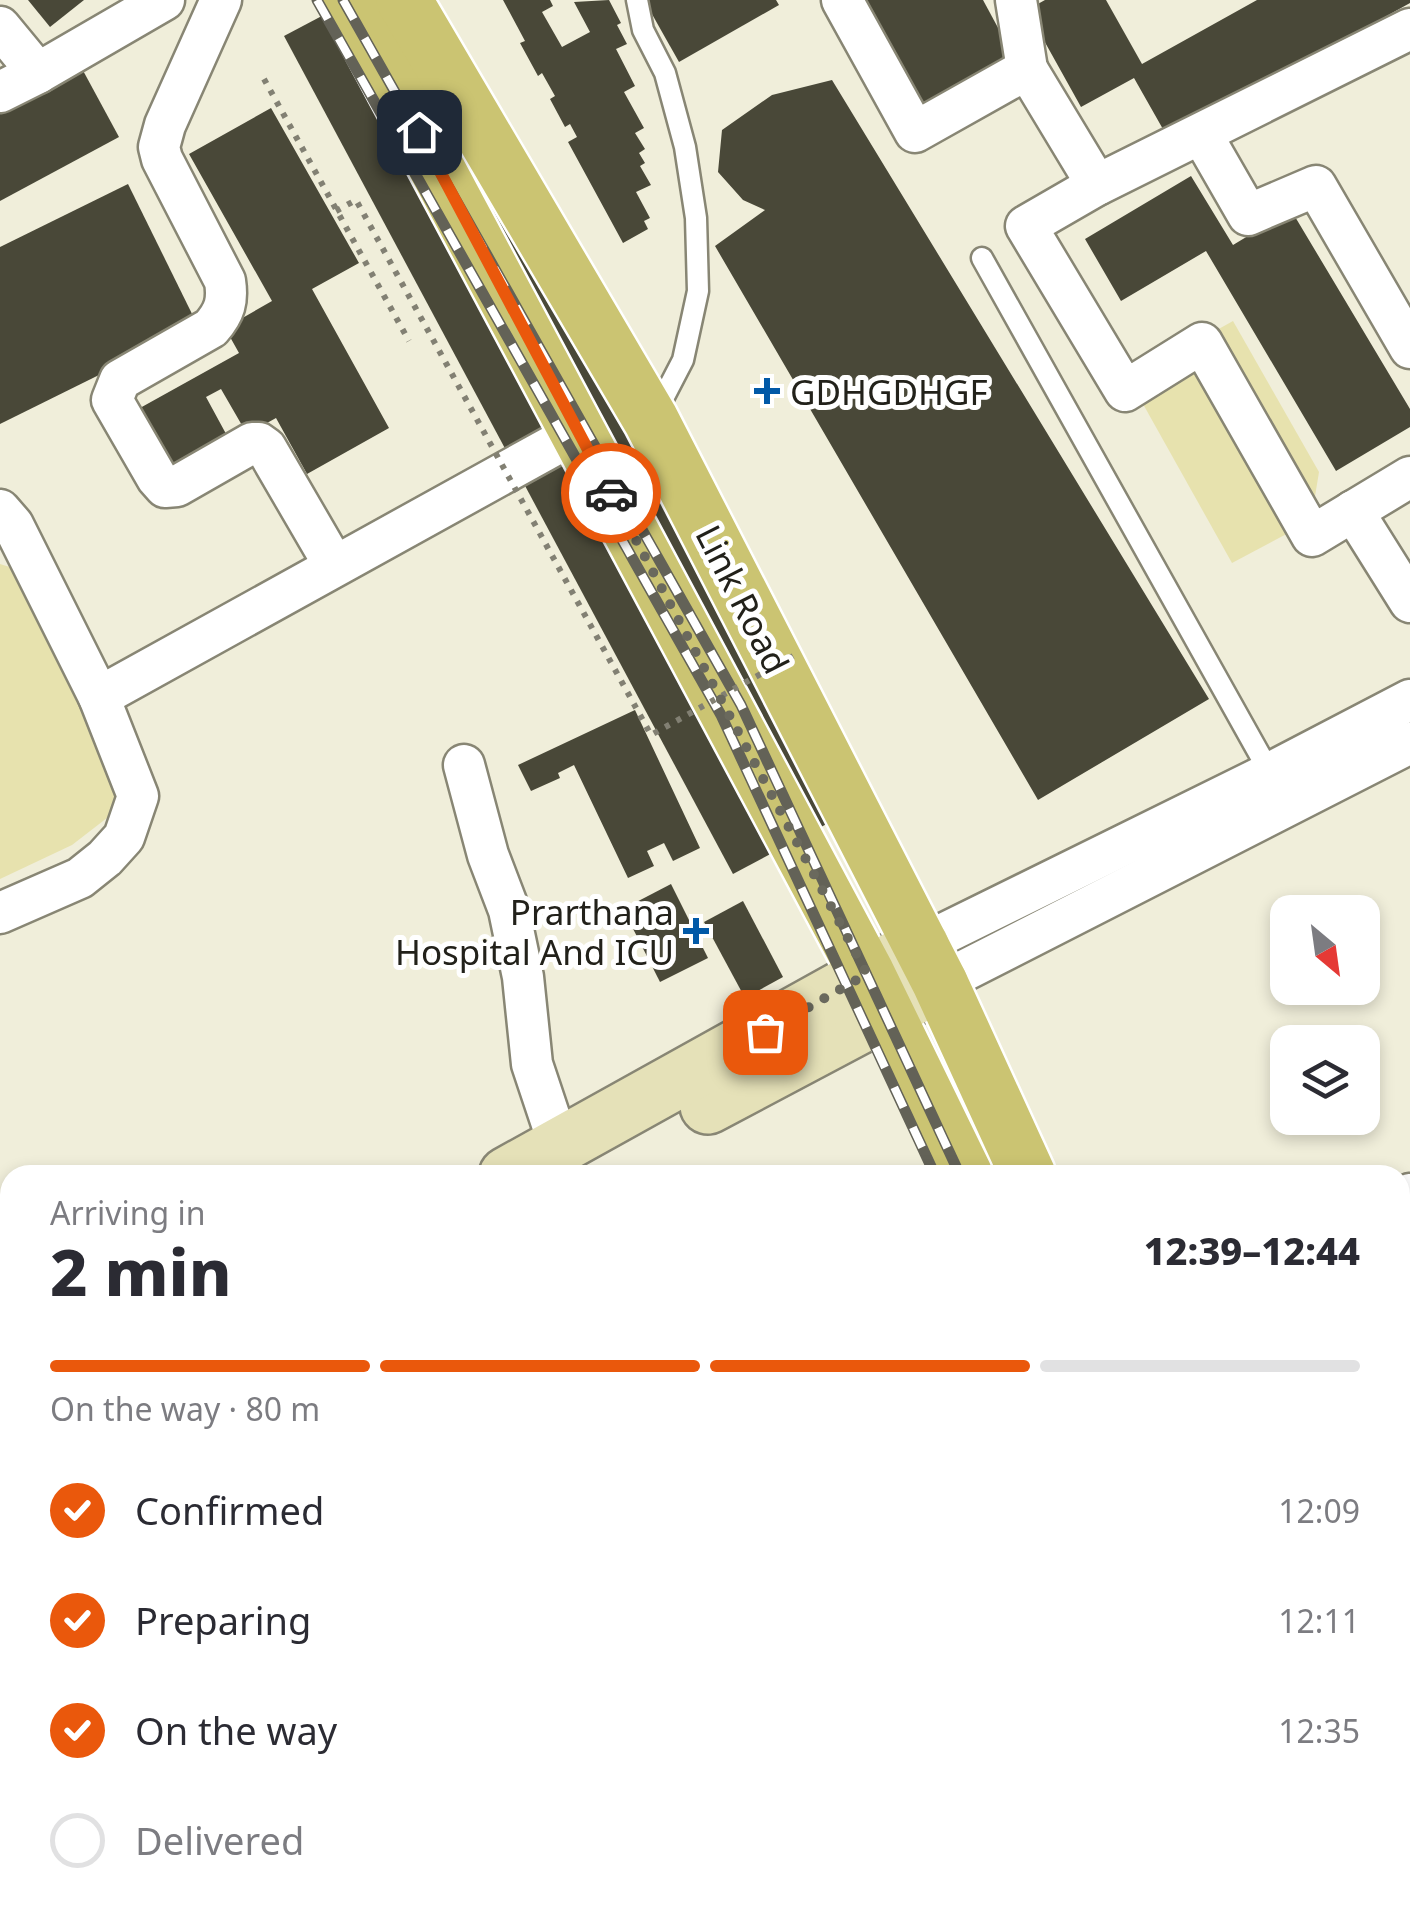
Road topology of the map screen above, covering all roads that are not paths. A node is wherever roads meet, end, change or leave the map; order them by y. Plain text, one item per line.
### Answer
1 (164, 0) edge
2 (221, 0) edge
3 (348, 0) edge
4 (404, 0) edge
5 (636, 0) edge
6 (842, 0) edge
7 (1016, 0) edge
8 (0, 27) edge
9 (1410, 29) edge
10 (1028, 68) junction
11 (38, 73) junction
12 (0, 92) edge
13 (1202, 135) junction
14 (1097, 185) junction
15 (982, 258) dead end
16 (1410, 348) edge
17 (652, 420) junction
18 (578, 432) junction
19 (1410, 477) edge
20 (0, 510) edge
21 (1353, 511) junction
22 (334, 566) junction
23 (1410, 602) edge
24 (99, 697) junction
25 (1410, 700) edge
26 (1410, 743) edge
27 (464, 765) dead end
28 (1270, 773) junction
29 (0, 912) edge
30 (931, 964) junction
31 (877, 993) junction
32 (545, 1165) edge
33 (547, 1165) edge
34 (960, 1165) edge
35 (1023, 1165) edge

1 - 11 street
2 - 22 street
3 - 18 main road, Link Road
4 - 17 main road, Link Road
5 - 17 lane
6 - 10 street
7 - 10 street
8 - 11 street
9 - 13 street
10 - 14 street
11 - 12 street
13 - 14 street
13 - 16 street
14 - 21 street
15 - 28 lane
17 - 30 main road, Link Road
18 - 22 street
18 - 31 main road, Link Road
19 - 21 street
20 - 24 street
21 - 23 street
22 - 24 street
24 - 29 street
25 - 28 street
26 - 30 street
27 - 32 street
28 - 30 street
30 - 31 main road
30 - 35 main road, Link Road
31 - 33 main road
31 - 34 main road, Link Road

